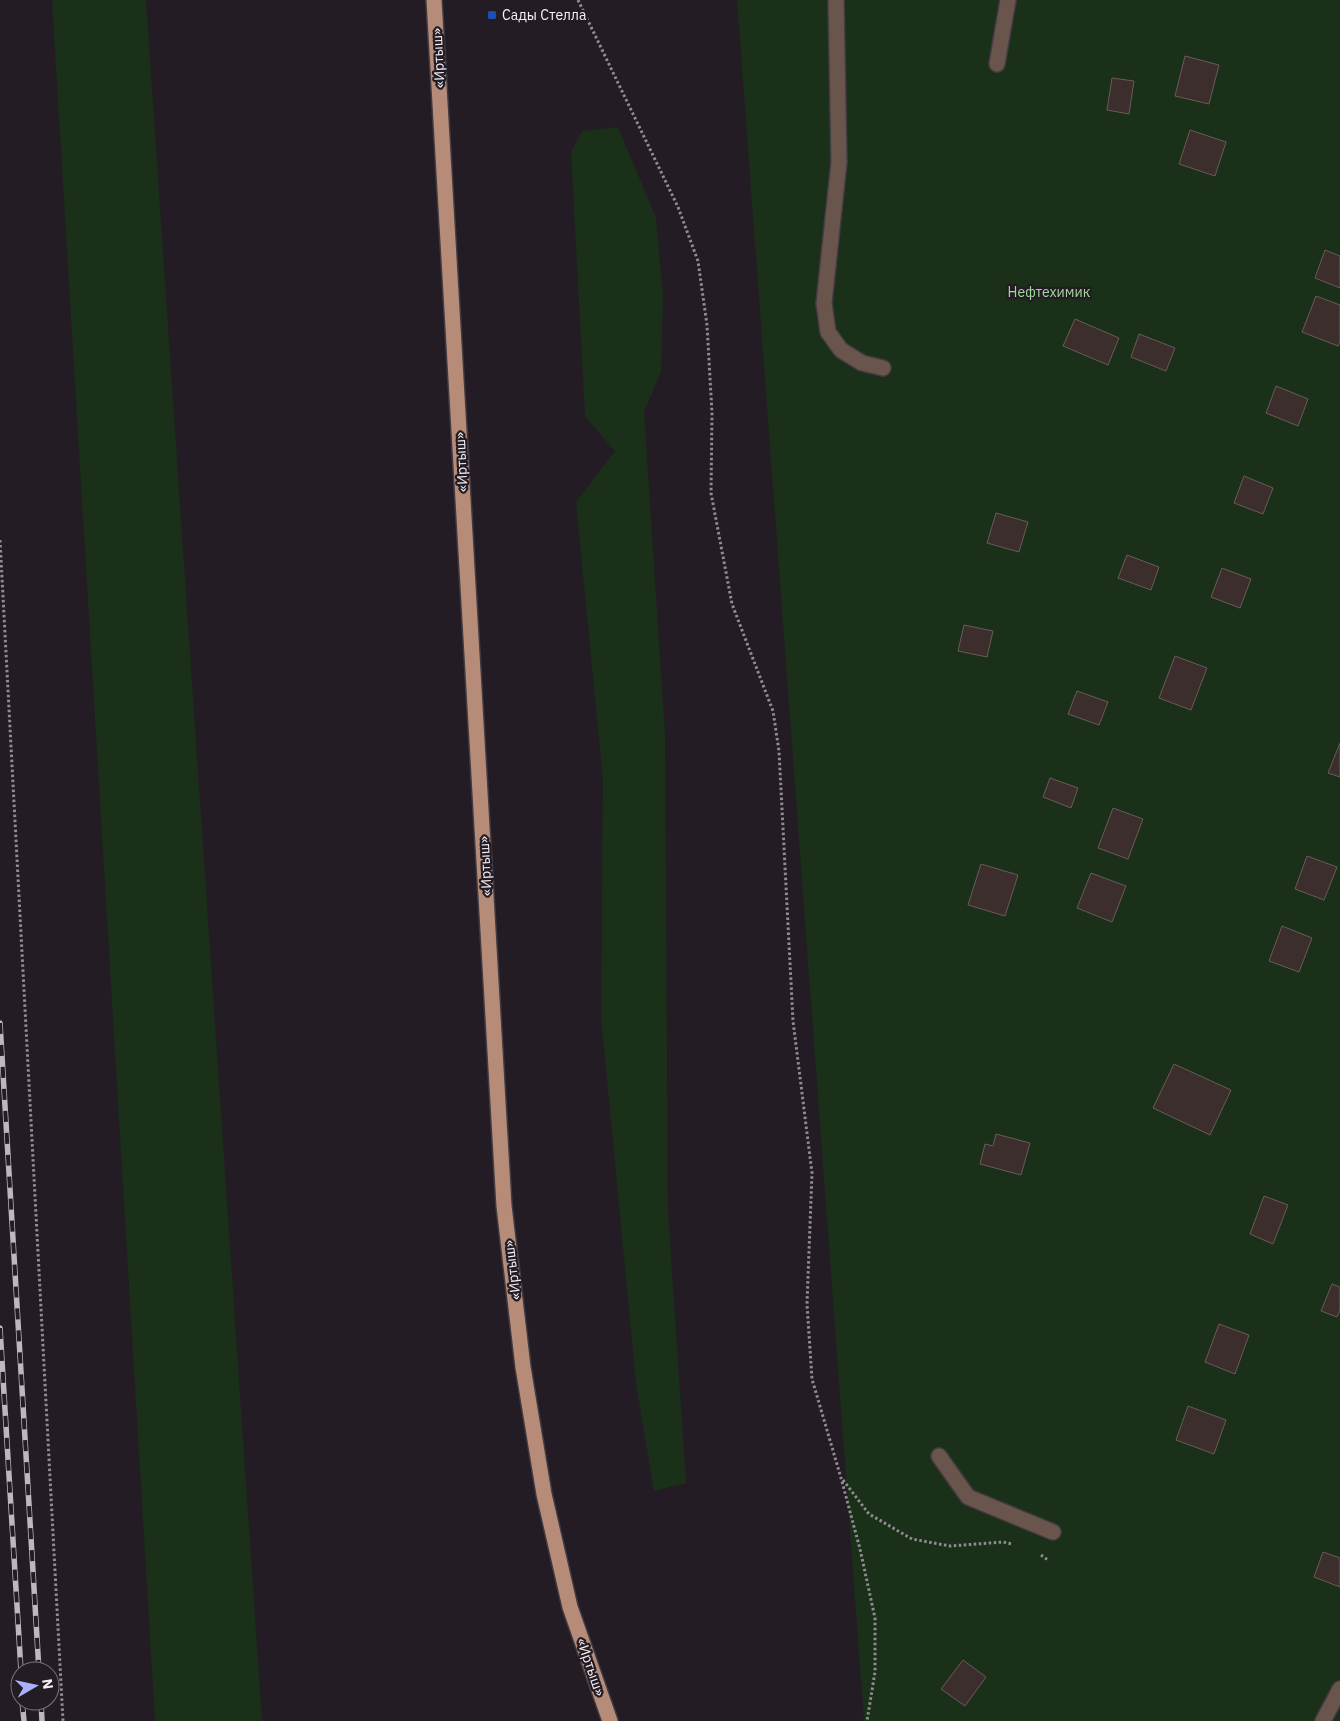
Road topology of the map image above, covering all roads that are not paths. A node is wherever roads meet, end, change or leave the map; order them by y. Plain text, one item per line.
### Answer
1 (434, 0) edge
2 (836, 0) edge
3 (1008, 0) edge
4 (997, 64) dead end
5 (883, 368) dead end
6 (939, 1456) dead end
7 (1053, 1532) dead end
8 (1340, 1690) edge
9 (610, 1721) edge
10 (1323, 1721) edge

1 - 9 main road, «Иртыш»
2 - 5 lane
3 - 4 lane
6 - 7 lane
8 - 10 lane

